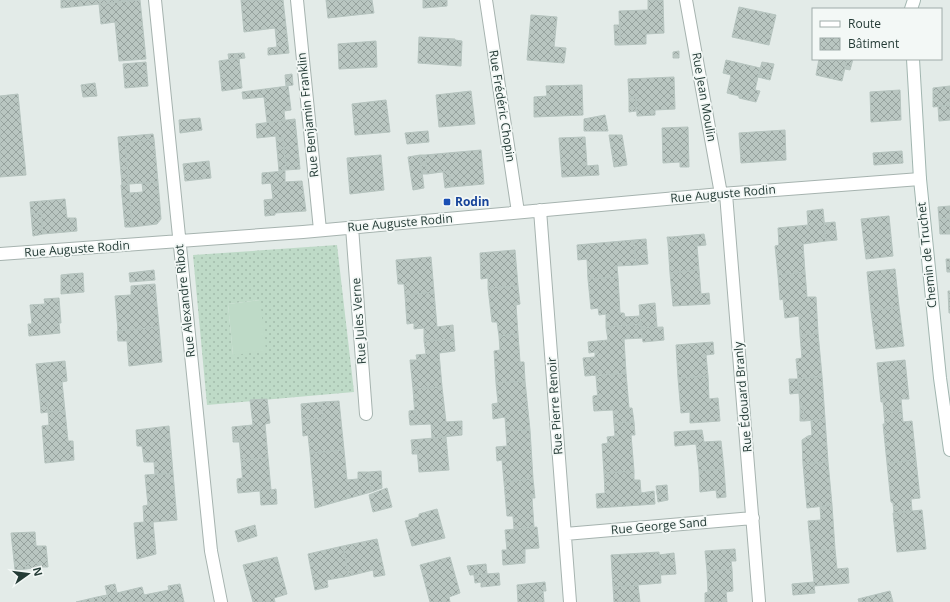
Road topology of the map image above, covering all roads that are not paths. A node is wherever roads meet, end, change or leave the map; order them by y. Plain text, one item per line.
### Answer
1 (155, 0) edge
2 (297, 0) edge
3 (486, 0) edge
4 (686, 0) edge
5 (913, 60) edge
6 (920, 179) junction
7 (724, 194) junction
8 (540, 210) junction
9 (518, 212) junction
10 (352, 227) junction
11 (320, 230) junction
12 (179, 241) junction
13 (0, 254) edge
14 (366, 414) dead end
15 (950, 450) edge
16 (753, 518) junction
17 (565, 534) junction
18 (759, 601) dead end
19 (221, 602) edge
20 (570, 602) edge

1 - 12 street, Rue Alexandre Ribot
2 - 11 street, Rue Benjamin Franklin
3 - 9 street, Rue Frédéric Chopin
4 - 7 street, Rue Jean Moulin
5 - 6 street, Chemin de Truchet
6 - 7 street, Rue Auguste Rodin
6 - 15 street, Chemin de Truchet
7 - 8 street, Rue Auguste Rodin
7 - 16 street, Rue Édouard Branly
8 - 9 street, Rue Auguste Rodin
8 - 17 street, Rue Pierre Renoir
9 - 10 street, Rue Auguste Rodin
10 - 11 street, Rue Auguste Rodin
10 - 14 street, Rue Jules Verne
11 - 12 street, Rue Auguste Rodin
12 - 13 street, Rue Auguste Rodin
12 - 19 street, Rue Alexandre Ribot
16 - 17 street, Rue George Sand
16 - 18 street, Rue Édouard Branly
17 - 20 street, Rue Pierre Renoir

